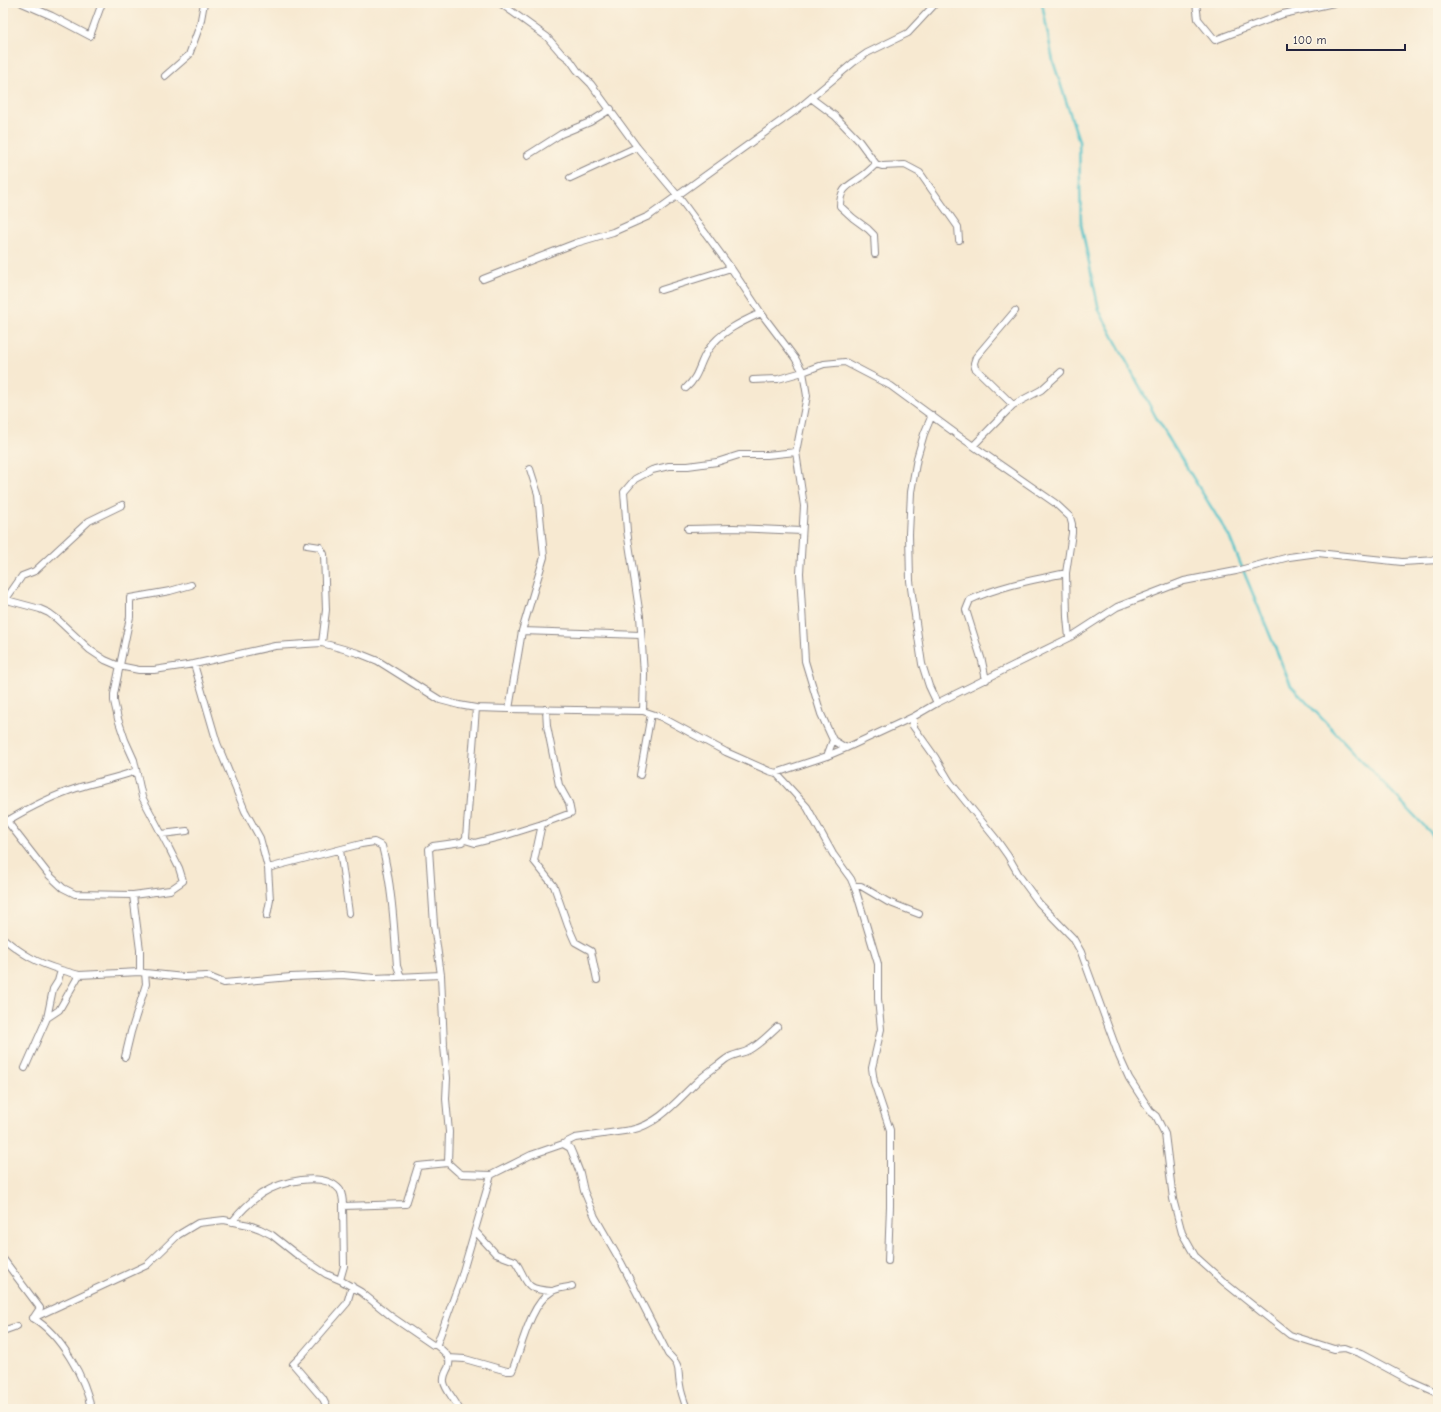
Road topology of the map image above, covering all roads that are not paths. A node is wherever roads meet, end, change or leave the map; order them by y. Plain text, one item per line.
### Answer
1 (22, 3) edge
2 (102, 3) edge
3 (204, 3) edge
4 (500, 3) edge
5 (936, 3) edge
6 (1196, 3) edge
7 (1334, 3) edge
8 (165, 76) dead end
9 (811, 98) junction
10 (611, 110) junction
11 (637, 147) junction
12 (528, 155) dead end
13 (876, 164) junction
14 (570, 178) dead end
15 (678, 196) junction
16 (959, 240) dead end
17 (875, 254) dead end
18 (731, 268) junction
19 (483, 279) dead end
20 (662, 290) dead end
21 (1015, 311) dead end
22 (761, 313) junction
23 (803, 372) junction
24 (1061, 372) dead end
25 (753, 380) dead end
26 (686, 388) dead end
27 (1013, 405) junction
28 (932, 415) junction
29 (974, 445) junction
30 (796, 452) junction
31 (530, 469) dead end
32 (122, 505) dead end
33 (688, 529) dead end
34 (802, 531) junction
35 (307, 545) dead end
36 (1438, 560) edge
37 (1066, 573) junction
38 (192, 585) dead end
39 (5, 599) edge
40 (522, 631) junction
41 (641, 635) junction
42 (1069, 638) junction
43 (322, 643) junction
44 (194, 664) junction
45 (119, 666) junction
46 (986, 680) junction
47 (937, 703) junction
48 (476, 708) junction
49 (509, 709) junction
50 (546, 709) junction
51 (644, 712) junction
52 (651, 714) junction
53 (913, 717) junction
54 (897, 724) junction
55 (913, 726) junction
56 (833, 740) junction
57 (846, 748) junction
58 (828, 756) junction
59 (136, 771) junction
60 (776, 773) junction
61 (640, 775) dead end
62 (5, 818) edge
63 (542, 824) junction
64 (187, 831) dead end
65 (162, 834) junction
66 (465, 840) junction
67 (340, 850) junction
68 (268, 868) junction
69 (854, 886) junction
70 (133, 895) junction
71 (349, 913) dead end
72 (919, 914) dead end
73 (267, 916) dead end
74 (3, 938) edge
75 (61, 970) junction
76 (143, 973) junction
77 (79, 975) junction
78 (441, 975) junction
79 (401, 977) junction
80 (597, 980) dead end
81 (47, 1018) junction
82 (777, 1027) dead end
83 (125, 1057) dead end
84 (25, 1068) dead end
85 (563, 1144) junction
86 (448, 1163) junction
87 (490, 1174) junction
88 (344, 1205) junction
89 (232, 1222) junction
90 (475, 1231) junction
91 (4, 1260) dead end
92 (888, 1260) dead end
93 (340, 1280) junction
94 (352, 1286) junction
95 (572, 1286) dead end
96 (551, 1291) junction
97 (33, 1318) junction
98 (17, 1326) dead end
99 (3, 1331) edge
100 (436, 1345) junction
101 (448, 1358) junction
102 (1438, 1393) edge
103 (91, 1409) edge
104 (328, 1409) edge
105 (459, 1409) edge
106 (687, 1409) edge

1 - 2 street
3 - 8 street
4 - 10 street
5 - 9 street
6 - 7 street
9 - 13 street
9 - 15 street
10 - 11 street
10 - 12 street
11 - 14 street
11 - 15 street
13 - 16 street
13 - 17 street
15 - 18 street
15 - 19 street
18 - 20 street
18 - 22 street
21 - 27 street
22 - 23 street
22 - 26 street
23 - 25 street
23 - 28 street
23 - 30 street
24 - 27 street
27 - 29 street
28 - 29 street
28 - 47 street
29 - 37 street
30 - 34 street
30 - 41 street
31 - 40 street
32 - 39 street
33 - 34 street
34 - 56 street
35 - 43 street
36 - 42 street
37 - 42 street
37 - 46 street
38 - 45 street
39 - 45 street
40 - 41 street
40 - 49 street
41 - 51 street
42 - 46 street
43 - 44 street
43 - 48 street
44 - 45 street
44 - 68 street
45 - 59 street
46 - 47 street
47 - 53 street
48 - 49 street
48 - 66 street
49 - 50 street
50 - 51 street
50 - 63 street
51 - 52 street
52 - 60 street
52 - 61 street
53 - 54 street
53 - 55 street
54 - 55 street
54 - 57 street
55 - 102 street
56 - 57 street
56 - 58 street
57 - 58 street
58 - 60 street
59 - 62 street
59 - 65 street
60 - 69 street
62 - 70 street
63 - 66 street
63 - 80 street
64 - 65 street
65 - 70 street
66 - 78 street
67 - 68 street
67 - 71 street
67 - 79 street
68 - 73 street
69 - 72 street
69 - 92 street
70 - 76 street
74 - 75 street
75 - 77 street
75 - 81 street
76 - 77 street
76 - 79 street
76 - 83 street
77 - 81 street
78 - 79 street
78 - 86 street
81 - 84 street
82 - 85 street
85 - 87 street
85 - 106 street
86 - 87 street
86 - 88 street
87 - 90 street
88 - 89 street
88 - 93 street
89 - 93 street
89 - 97 street
90 - 96 street
90 - 100 street
91 - 97 street
93 - 94 street
94 - 100 street
94 - 104 street
95 - 96 street
96 - 101 street
97 - 103 street
98 - 99 street
100 - 101 street
101 - 105 street

